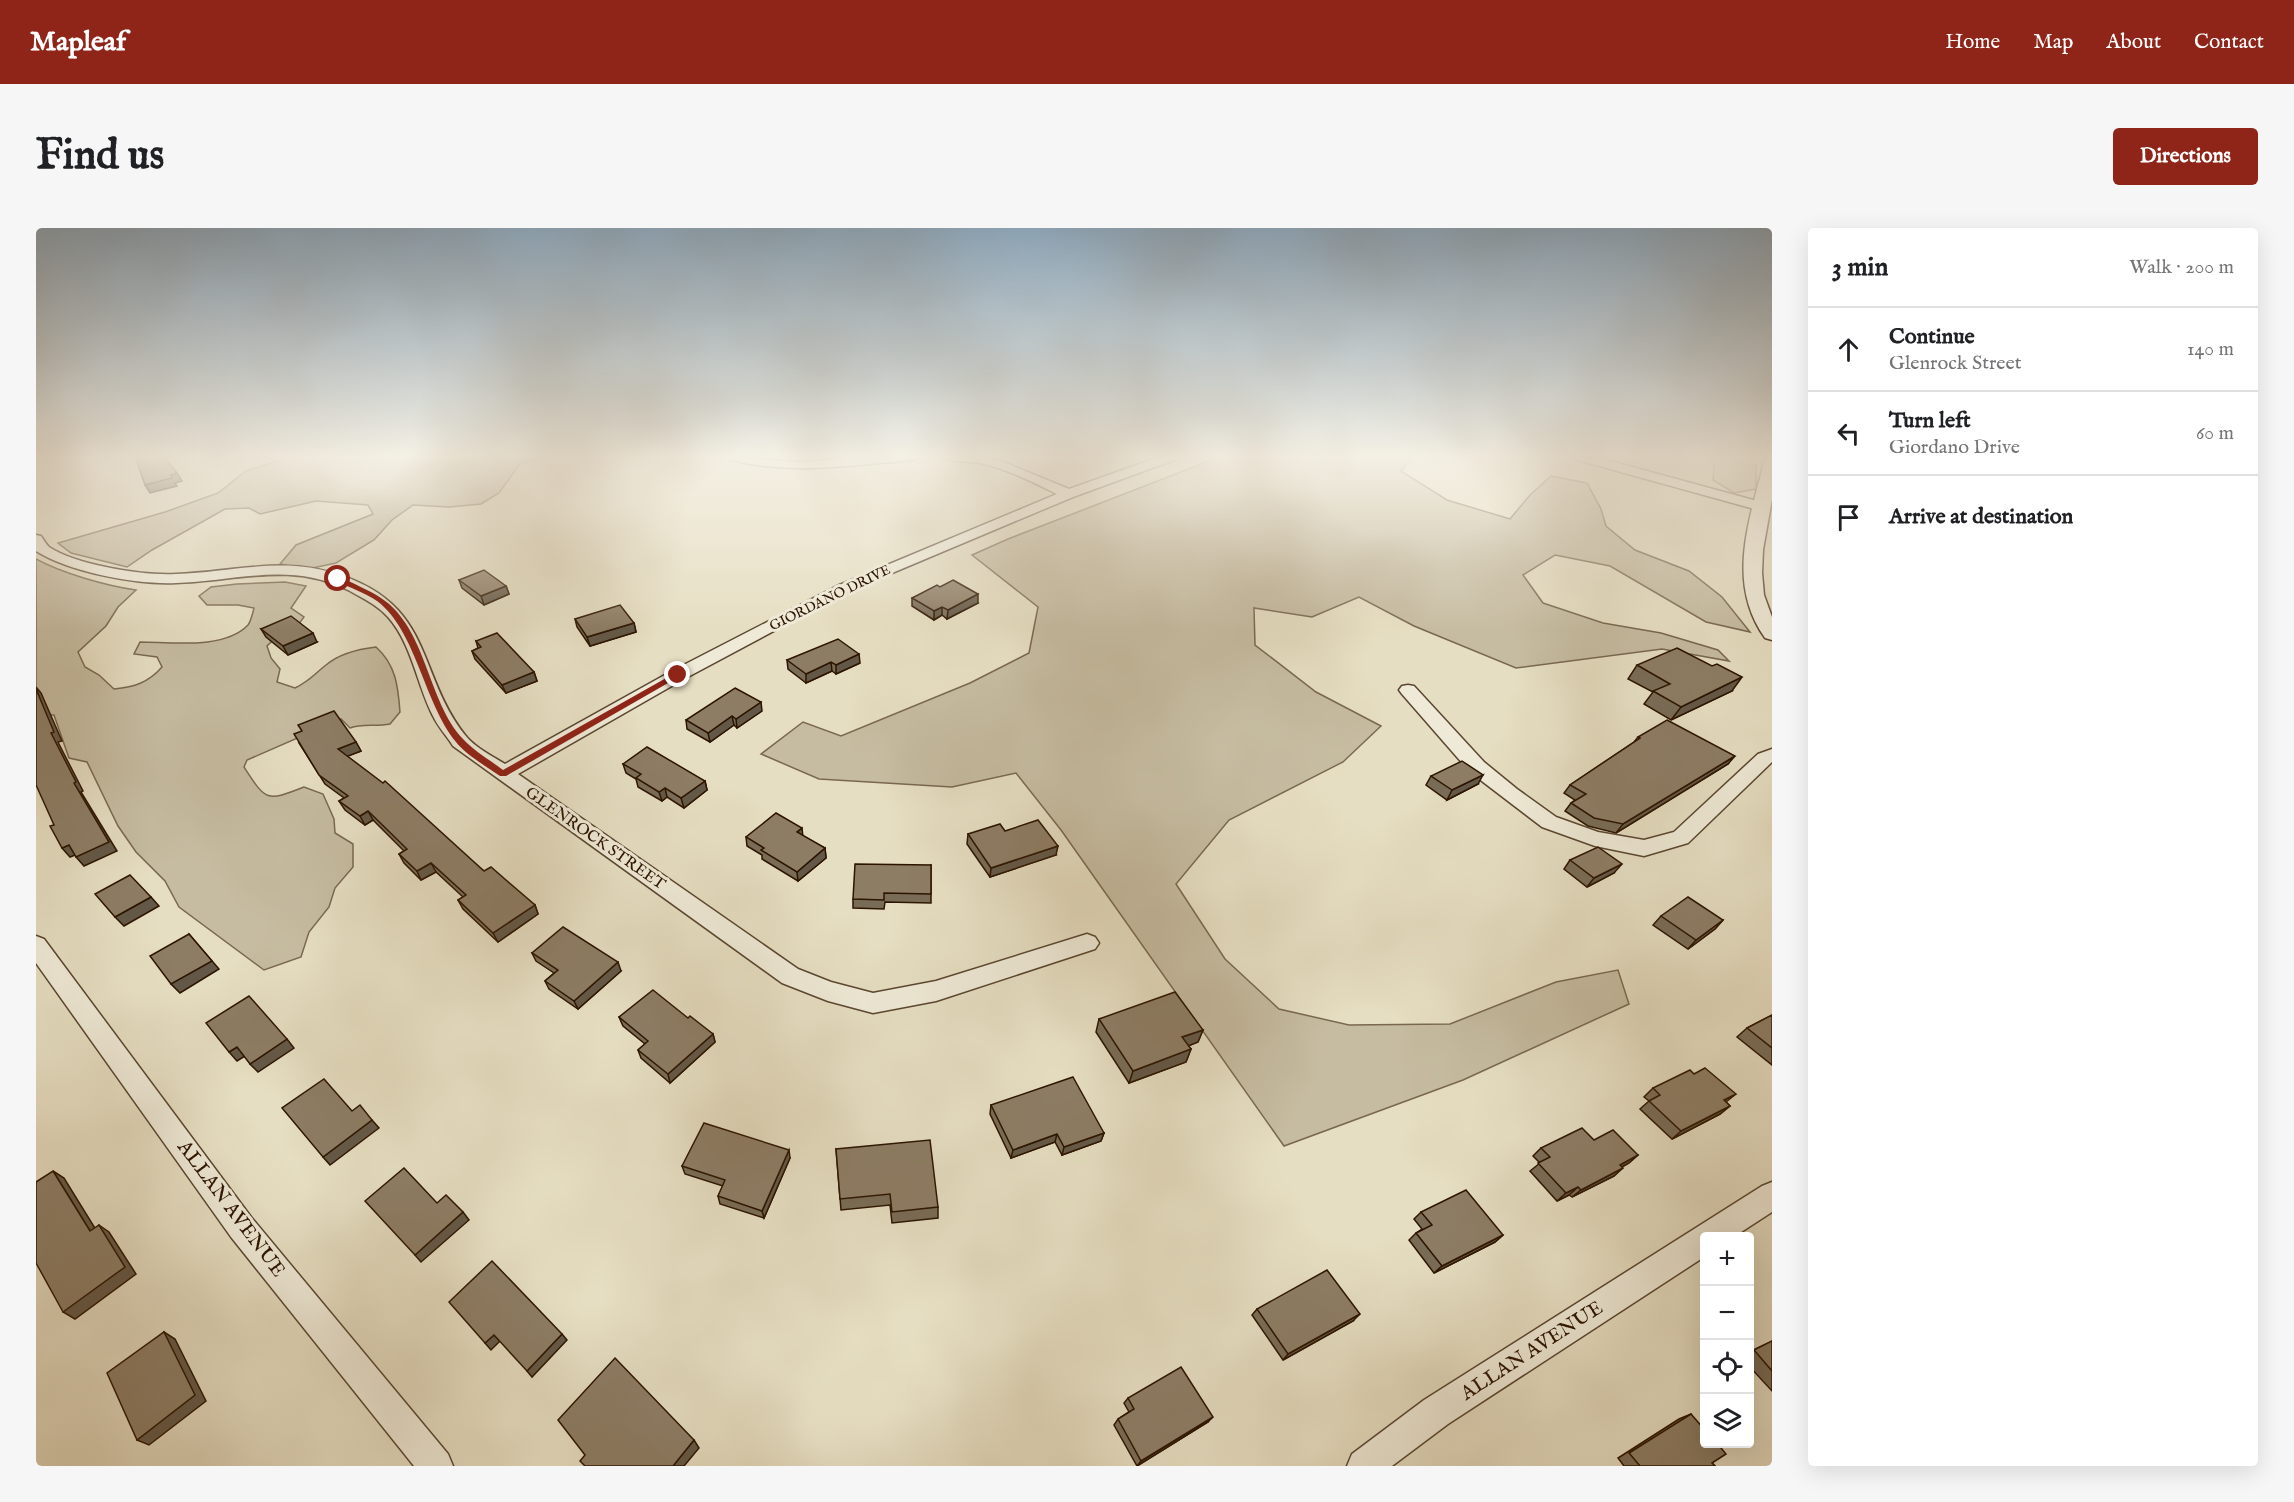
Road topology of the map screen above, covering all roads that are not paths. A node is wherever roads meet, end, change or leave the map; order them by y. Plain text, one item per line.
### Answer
1 (1021, 514) edge
2 (1761, 514) edge
3 (36, 539) edge
4 (1772, 634) edge
5 (1408, 690) dead end
6 (1772, 755) edge
7 (503, 774) junction
8 (1087, 943) dead end
9 (36, 945) edge
10 (1772, 1197) edge
11 (1716, 1232) edge
12 (1700, 1243) edge
13 (436, 1466) edge
14 (1364, 1466) edge

1 - 7 street, GIORDANO DRIVE
2 - 4 street
3 - 7 street, GLENROCK STREET
5 - 6 street
7 - 8 street, GLENROCK STREET
9 - 13 street, ALLAN AVENUE
10 - 11 street
12 - 14 street, ALLAN AVENUE

